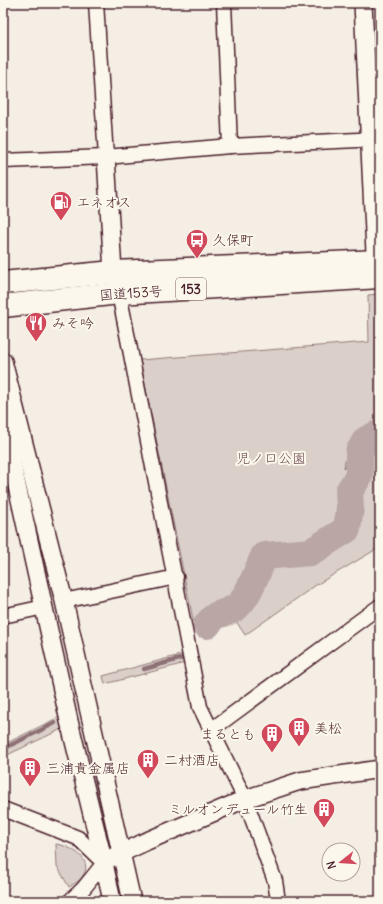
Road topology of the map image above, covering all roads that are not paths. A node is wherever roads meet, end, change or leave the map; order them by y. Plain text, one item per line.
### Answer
1 (96, 3) edge
2 (224, 3) edge
3 (363, 3) edge
4 (375, 139) edge
5 (230, 146) junction
6 (106, 157) junction
7 (4, 159) edge
8 (378, 269) edge
9 (113, 272) junction
10 (3, 283) edge
11 (119, 293) junction
12 (3, 306) edge
13 (3, 361) edge
14 (4, 431) edge
15 (176, 577) junction
16 (64, 601) junction
17 (380, 606) edge
18 (44, 607) junction
19 (3, 616) edge
20 (211, 730) junction
21 (380, 769) edge
22 (245, 799) junction
23 (3, 809) edge
24 (120, 853) junction
25 (104, 863) junction
26 (70, 901) edge
27 (112, 901) edge
28 (132, 901) edge
29 (278, 901) edge

1 - 6 street
2 - 5 street
3 - 4 street
4 - 5 street
4 - 8 street
5 - 6 street
6 - 7 street
6 - 9 street
8 - 9 highway, 国道153号 / 153
8 - 11 highway, 国道153号 / 153
9 - 10 highway, 国道153号 / 153
11 - 12 highway, 国道153号 / 153
11 - 15 street
13 - 16 street
14 - 18 street
15 - 16 street
15 - 20 street
16 - 24 street
17 - 20 street
18 - 19 street
18 - 25 street
20 - 22 street
21 - 22 street
22 - 24 street
22 - 29 street
23 - 25 street
24 - 25 street
24 - 28 street
25 - 26 street
25 - 27 street

